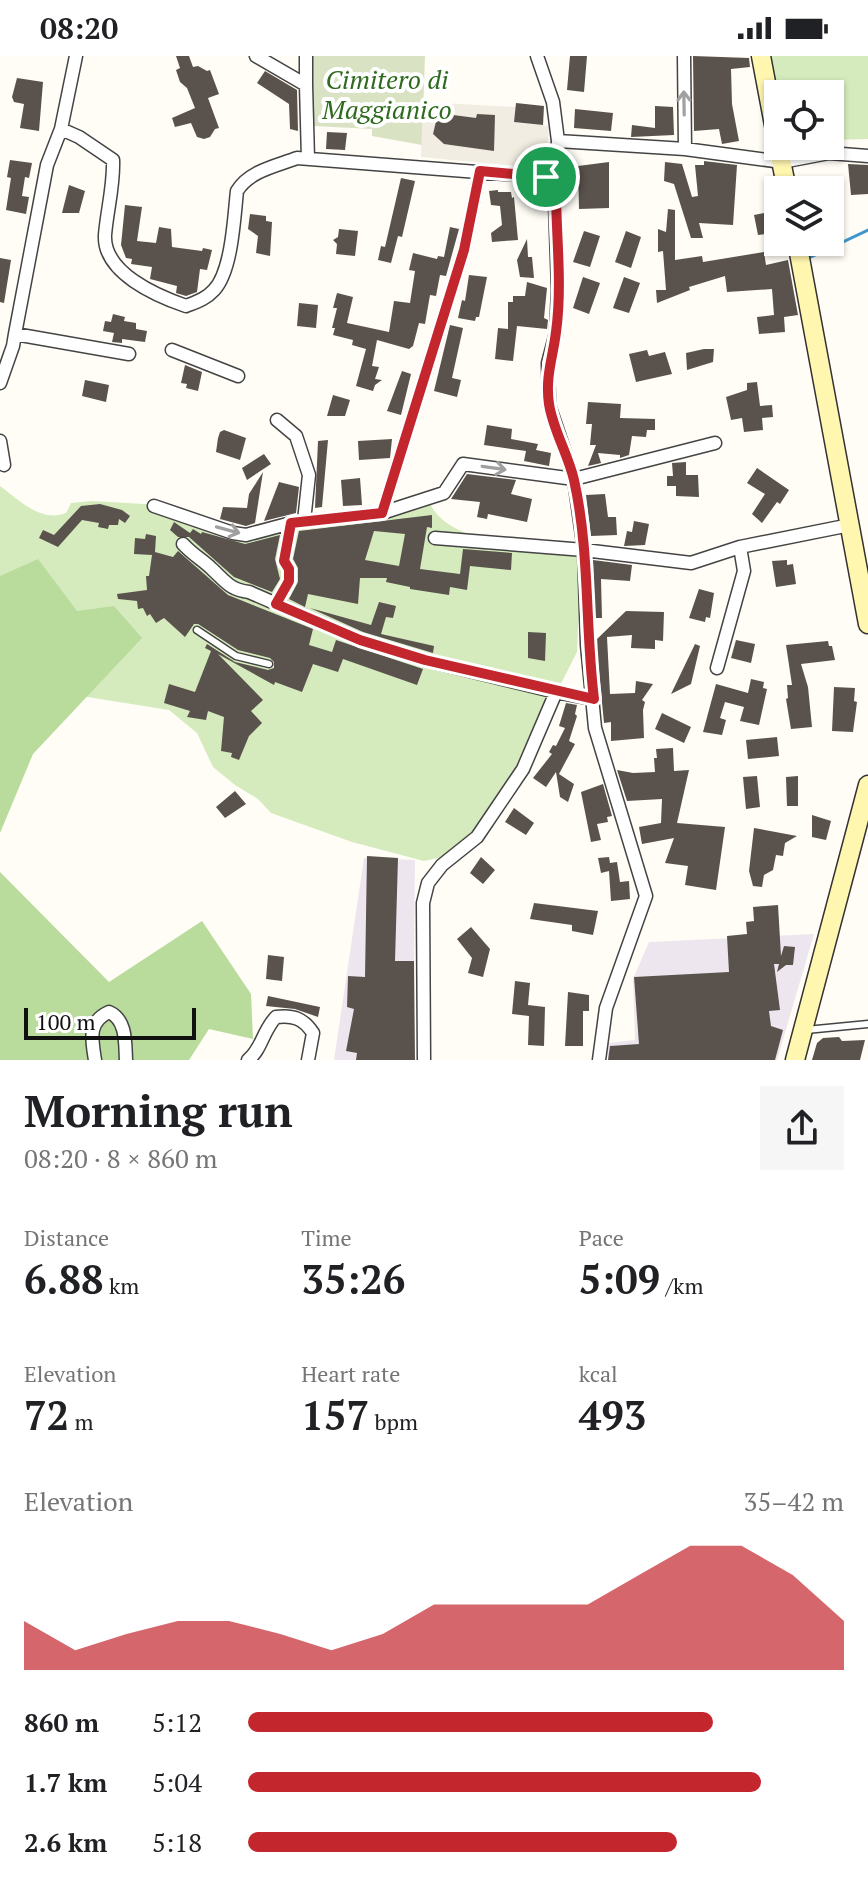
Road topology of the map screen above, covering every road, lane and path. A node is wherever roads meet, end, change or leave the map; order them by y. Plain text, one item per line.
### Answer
1 (76, 56) edge
2 (256, 56) edge
3 (306, 56) edge
4 (537, 56) edge
5 (684, 56) edge
6 (761, 56) edge
7 (766, 80) edge
8 (306, 85) junction
9 (61, 129) junction
10 (558, 141) junction
11 (685, 149) junction
12 (764, 151) edge
13 (844, 154) edge
14 (868, 156) edge
15 (308, 159) junction
16 (480, 171) junction
17 (556, 178) junction
18 (800, 256) edge
19 (15, 334) junction
20 (172, 350) dead end
21 (129, 354) dead end
22 (238, 376) dead end
23 (0, 383) edge
24 (277, 420) dead end
25 (0, 441) edge
26 (715, 443) dead end
27 (4, 465) dead end
28 (574, 479) junction
29 (154, 506) dead end
30 (382, 513) junction
31 (297, 522) junction
32 (850, 525) junction
33 (435, 538) dead end
34 (183, 544) dead end
35 (740, 547) junction
36 (584, 550) junction
37 (276, 604) junction
38 (868, 624) edge
39 (197, 630) dead end
40 (269, 664) dead end
41 (717, 668) dead end
42 (556, 692) junction
43 (594, 699) junction
44 (868, 785) edge
45 (868, 1024) edge
46 (797, 1049) edge
47 (95, 1060) edge
48 (126, 1060) edge
49 (248, 1060) edge
50 (308, 1060) edge
51 (424, 1060) edge
52 (599, 1060) edge

1 - 9 street
2 - 8 street
3 - 8 street
4 - 10 street
11 -> 5 street
6 - 7 main road
8 - 15 street
9 - 15 street
9 - 19 street
10 - 11 street
10 - 17 street
11 - 12 street
13 - 14 street
15 - 16 street
16 - 17 street
16 - 30 street
17 - 28 street
18 - 32 main road
19 - 21 street
19 - 23 street
20 - 22 street
24 - 31 street
25 - 27 street
26 - 28 street
30 -> 28 street
28 - 36 street
29 -> 31 street
30 - 31 street
31 - 37 street
32 - 35 street
32 - 38 main road
33 - 36 street
34 - 37 street
35 - 36 street
35 - 41 street
36 - 43 street
37 - 42 street
39 - 40 lane
42 - 43 street
42 - 51 street
43 - 52 street
44 - 46 main road
45 - 46 lane
47 - 48 street
49 - 50 street

